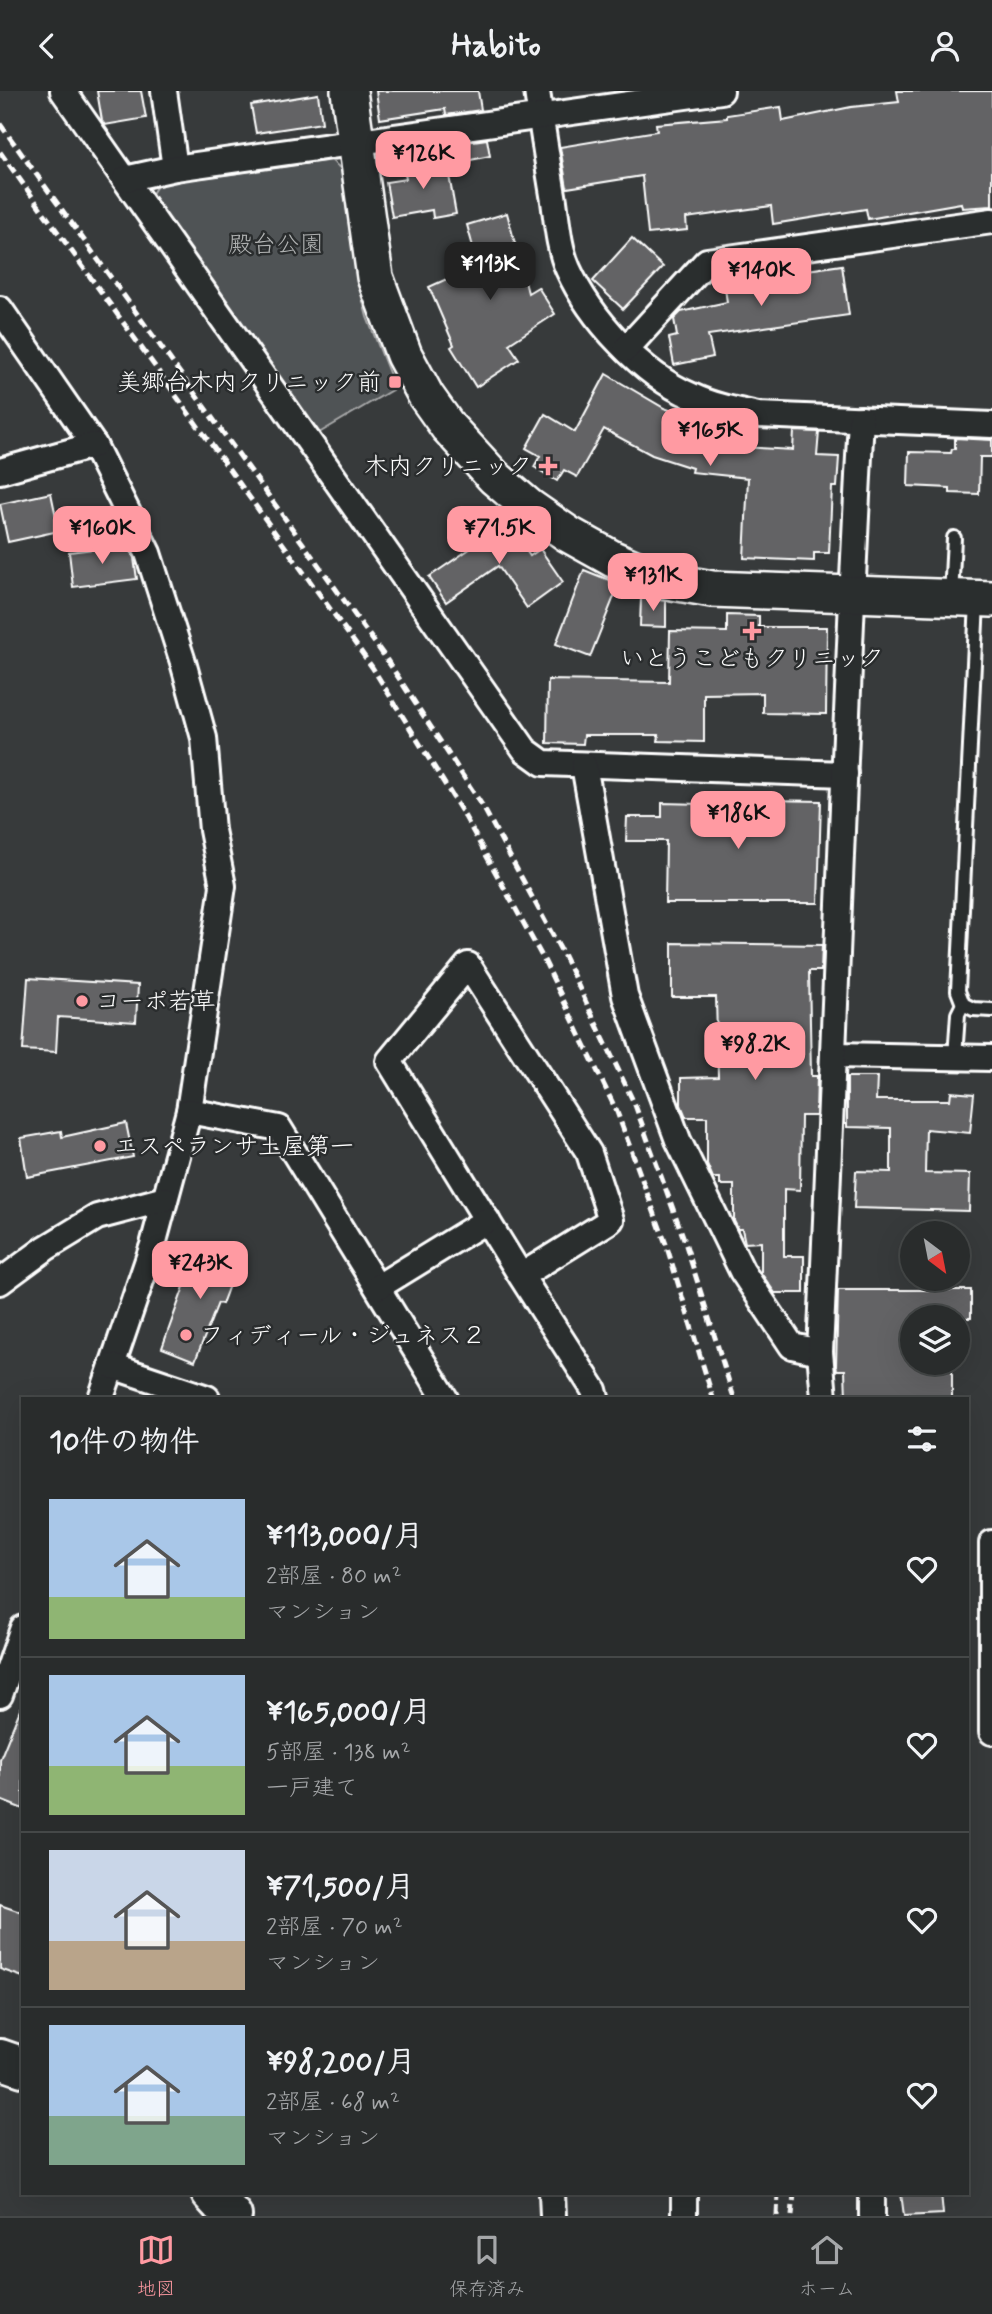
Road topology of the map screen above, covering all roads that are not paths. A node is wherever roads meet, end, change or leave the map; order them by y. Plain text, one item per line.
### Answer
1 (63, 91) edge
2 (164, 91) edge
3 (349, 91) edge
4 (537, 91) edge
5 (721, 91) edge
6 (541, 116) junction
7 (356, 143) junction
8 (175, 168) junction
9 (125, 179) junction
10 (992, 221) edge
11 (0, 309) edge
12 (626, 349) junction
13 (861, 419) junction
14 (992, 425) edge
15 (94, 445) junction
16 (0, 471) edge
17 (954, 538) dead end
18 (851, 593) junction
19 (974, 598) edge
20 (584, 765) junction
21 (845, 774) junction
22 (963, 1004) junction
23 (992, 1010) edge
24 (834, 1055) junction
25 (955, 1058) junction
26 (992, 1058) edge
27 (189, 1111) junction
28 (165, 1199) junction
29 (487, 1220) junction
30 (521, 1276) junction
31 (0, 1282) edge
32 (378, 1287) junction
33 (820, 1352) junction
34 (112, 1366) junction
35 (101, 1397) edge
36 (204, 1397) edge
37 (444, 1397) edge
38 (596, 1397) edge
39 (824, 1397) edge
40 (992, 1543) edge
41 (13, 1639) edge
42 (10, 1683) edge
43 (984, 1696) edge
44 (992, 1732) edge
45 (0, 2059) edge
46 (21, 2066) edge
47 (213, 2195) edge
48 (552, 2195) edge
49 (684, 2195) edge
50 (872, 2195) edge
51 (232, 2216) edge
52 (553, 2216) edge
53 (684, 2216) edge
54 (872, 2216) edge

1 - 9 street
2 - 8 street
3 - 7 street
4 - 6 street
5 - 6 street
6 - 7 street
6 - 12 street
7 - 8 street
7 - 18 street
8 - 9 street
9 - 20 street
10 - 12 street
11 - 15 street
12 - 13 street
13 - 14 street
13 - 18 street
15 - 16 street
15 - 27 street
17 - 19 lane
18 - 19 street
18 - 21 street
19 - 22 lane
20 - 21 street
20 - 33 street
21 - 24 street
22 - 23 lane
22 - 25 lane
24 - 25 street
24 - 33 street
25 - 26 street
27 - 28 street
27 - 32 street
28 - 31 street
28 - 34 street
29 - 30 street
29 - 30 street
29 - 32 street
30 - 38 street
32 - 37 street
33 - 39 street
34 - 35 street
34 - 36 street
40 - 43 street
41 - 42 street
43 - 44 street
45 - 46 main road
47 - 51 main road
48 - 52 street
49 - 53 street
50 - 54 street

